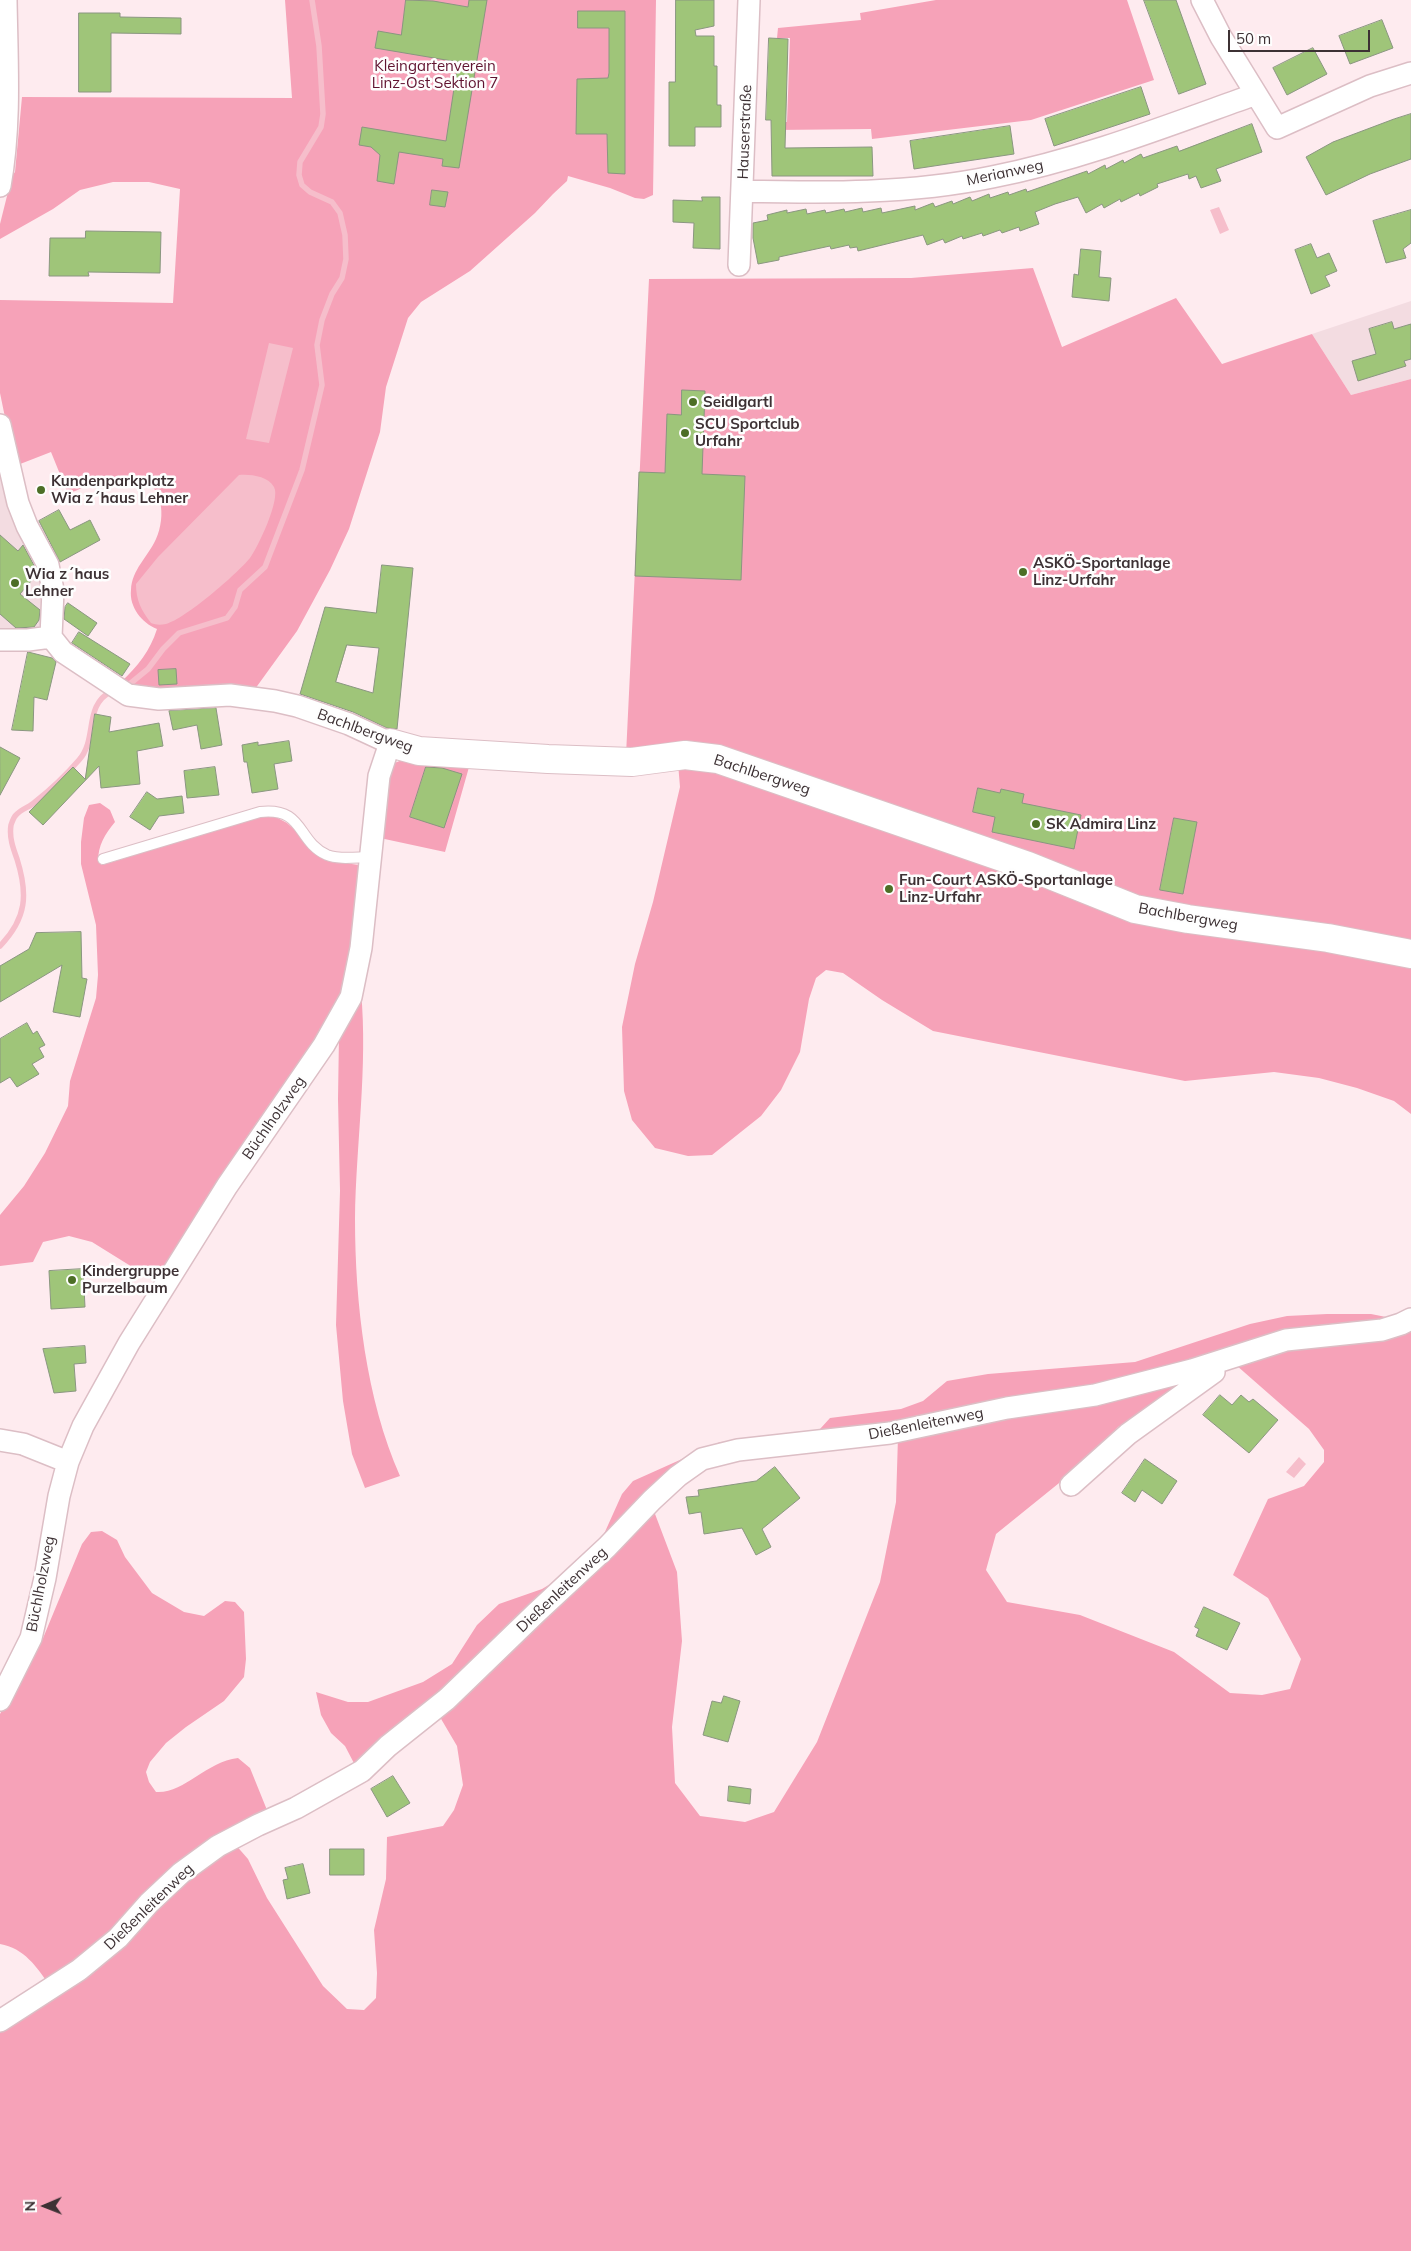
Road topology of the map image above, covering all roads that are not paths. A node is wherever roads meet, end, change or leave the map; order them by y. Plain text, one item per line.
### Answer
1 (6, 0) edge
2 (749, 0) edge
3 (1202, 0) edge
4 (1411, 73) edge
5 (1256, 94) junction
6 (0, 186) edge
7 (742, 191) junction
8 (740, 265) dead end
9 (0, 425) edge
10 (51, 637) junction
11 (0, 640) edge
12 (390, 743) junction
13 (370, 857) junction
14 (103, 860) dead end
15 (1411, 954) edge
16 (1411, 1319) edge
17 (1213, 1363) junction
18 (0, 1440) edge
19 (68, 1462) junction
20 (1071, 1485) dead end
21 (0, 1700) edge
22 (0, 2022) edge

1 - 6 street
2 - 7 street, Hauserstraße
3 - 5 street
4 - 5 street
5 - 7 street, Merianweg
7 - 8 street, Hauserstraße
9 - 10 street
10 - 11 street
10 - 12 street, Bachlbergweg
12 - 13 street, Büchlholzweg
12 - 15 street, Bachlbergweg
13 - 14 lane
13 - 19 street, Büchlholzweg
16 - 17 street, Dießenleitenweg
17 - 20 street
17 - 22 street, Dießenleitenweg
18 - 19 street
19 - 21 street, Büchlholzweg

